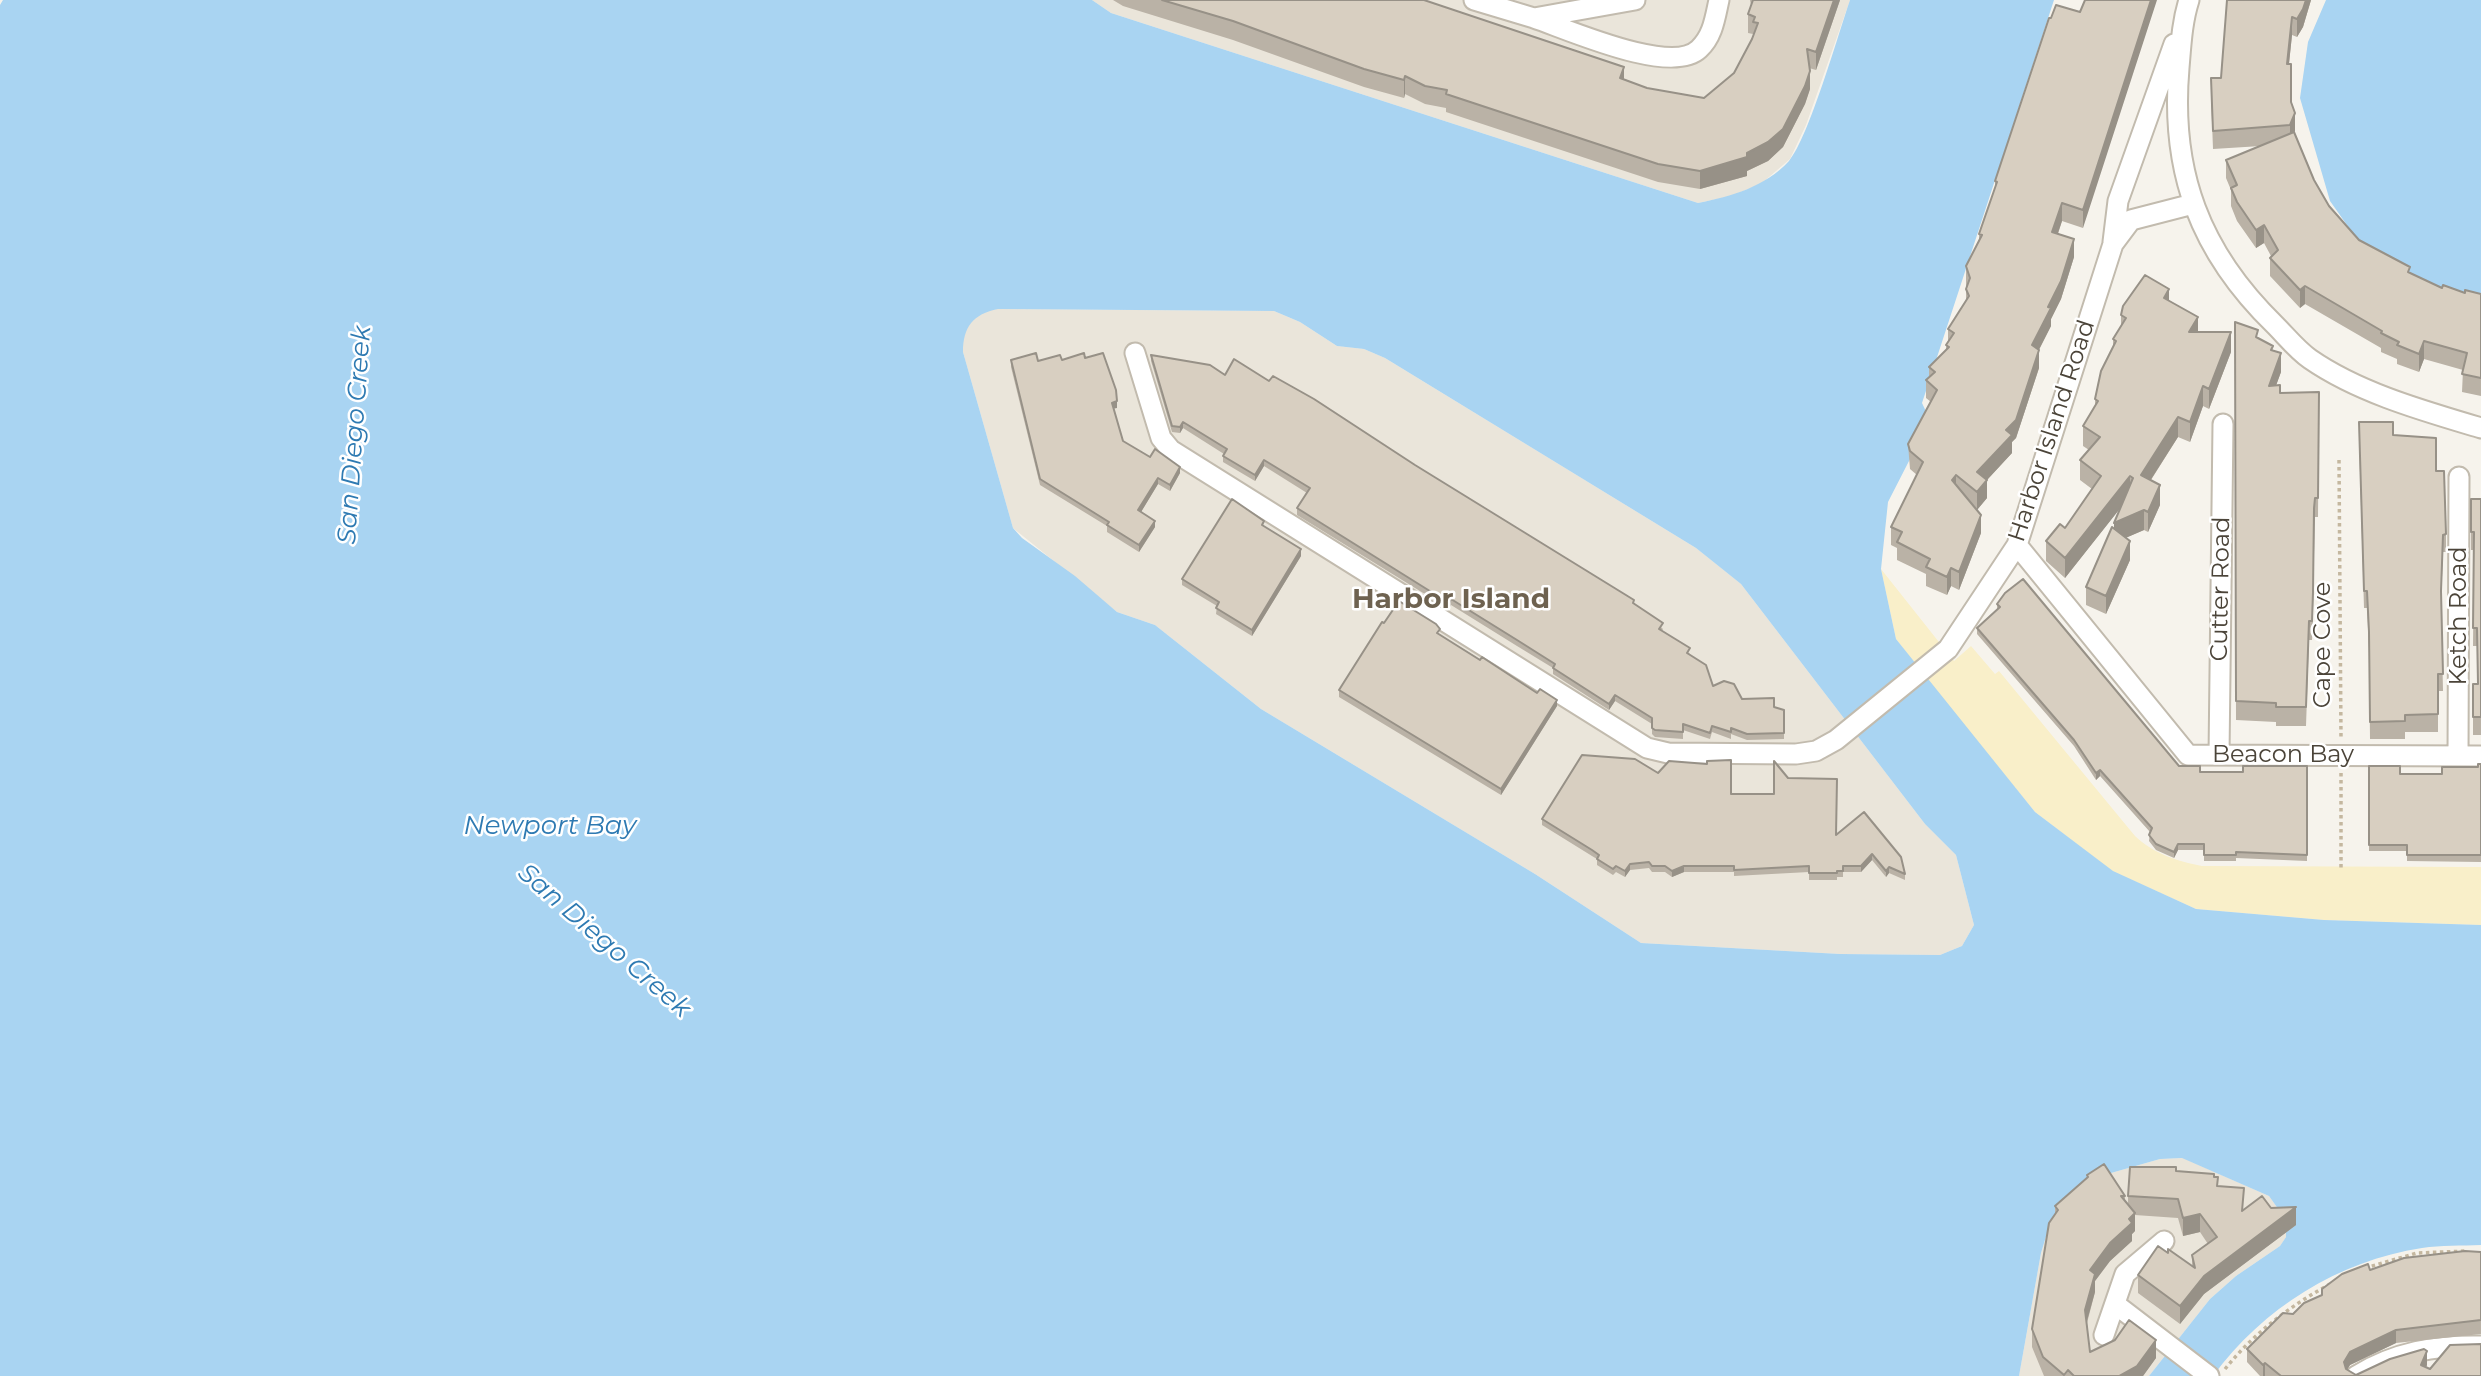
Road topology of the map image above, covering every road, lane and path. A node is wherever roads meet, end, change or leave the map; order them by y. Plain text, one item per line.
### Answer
1 (1474, 0) edge
2 (1635, 0) edge
3 (1719, 0) edge
4 (2189, 0) edge
5 (1534, 18) junction
6 (2183, 20) junction
7 (2193, 204) junction
8 (2113, 244) junction
9 (1135, 353) dead end
10 (2223, 424) dead end
11 (2481, 428) edge
12 (2339, 460) dead end
13 (2459, 477) dead end
14 (2017, 545) junction
15 (2219, 755) junction
16 (2341, 755) junction
17 (2458, 755) junction
18 (2481, 755) edge
19 (2341, 871) dead end
20 (2164, 1241) dead end
21 (2469, 1251) edge
22 (2357, 1271) edge
23 (2333, 1282) edge
24 (2115, 1304) junction
25 (2104, 1335) dead end
26 (2481, 1346) edge
27 (2209, 1376) edge
28 (2219, 1376) edge
29 (2356, 1376) edge

1 - 5 street
2 - 5 street
3 - 5 street
4 - 6 street
6 - 7 street
6 - 8 street, Harbor Island Road
7 - 8 street, Harbor Island Road
7 - 11 street
8 - 14 street, Harbor Island Road
9 - 14 street, Harbor Island Road
10 - 15 street, Cutter Road
12 - 16 path, Cape Cove
13 - 17 street, Ketch Road
14 - 15 street, Beacon Bay
15 - 16 street, Beacon Bay
16 - 17 street, Beacon Bay
16 - 19 path, Cape Cove
17 - 18 street, Beacon Bay
20 - 24 street
21 - 22 path
23 - 28 path
24 - 25 street
24 - 27 street
26 - 29 street

